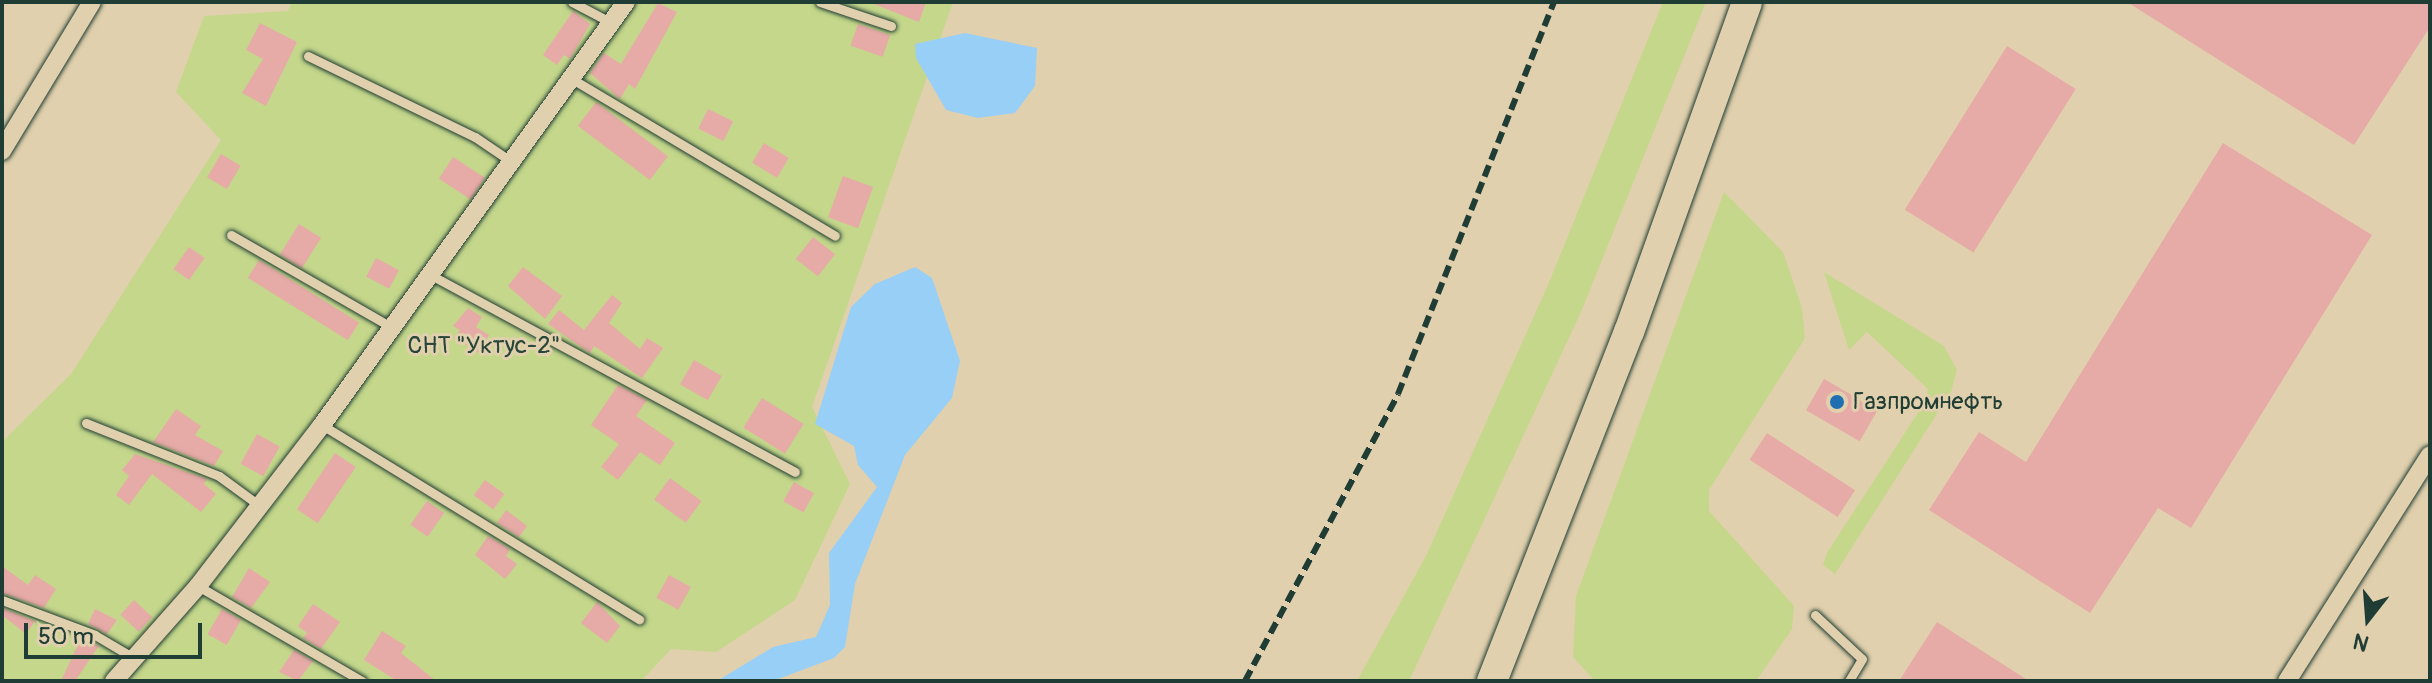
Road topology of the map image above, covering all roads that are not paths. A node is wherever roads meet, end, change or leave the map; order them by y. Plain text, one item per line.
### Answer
1 (92, 2) edge
2 (572, 2) edge
3 (626, 2) edge
4 (820, 2) edge
5 (1747, 2) edge
6 (610, 22) junction
7 (891, 26) dead end
8 (308, 56) dead end
9 (572, 79) junction
10 (2, 151) edge
11 (509, 160) junction
12 (231, 235) dead end
13 (835, 236) dead end
14 (429, 274) junction
15 (391, 327) junction
16 (86, 423) dead end
17 (322, 425) junction
18 (2430, 455) edge
19 (795, 472) dead end
20 (260, 506) junction
21 (198, 586) junction
22 (2, 600) edge
23 (1815, 615) dead end
24 (639, 619) dead end
25 (132, 657) junction
26 (1499, 678) edge
27 (114, 681) edge
28 (362, 681) edge
29 (1849, 681) edge
30 (2287, 681) edge

1 - 10 street
2 - 6 lane
3 - 6 street
4 - 7 lane
5 - 26 main road
6 - 9 street
8 - 11 lane
9 - 11 street
9 - 13 lane
11 - 14 street
12 - 15 lane
14 - 15 street
14 - 19 lane
15 - 17 street
16 - 20 lane
17 - 20 street
17 - 24 lane
18 - 30 street
20 - 21 street
21 - 25 street
21 - 28 lane
22 - 25 lane
23 - 29 lane
25 - 27 street

